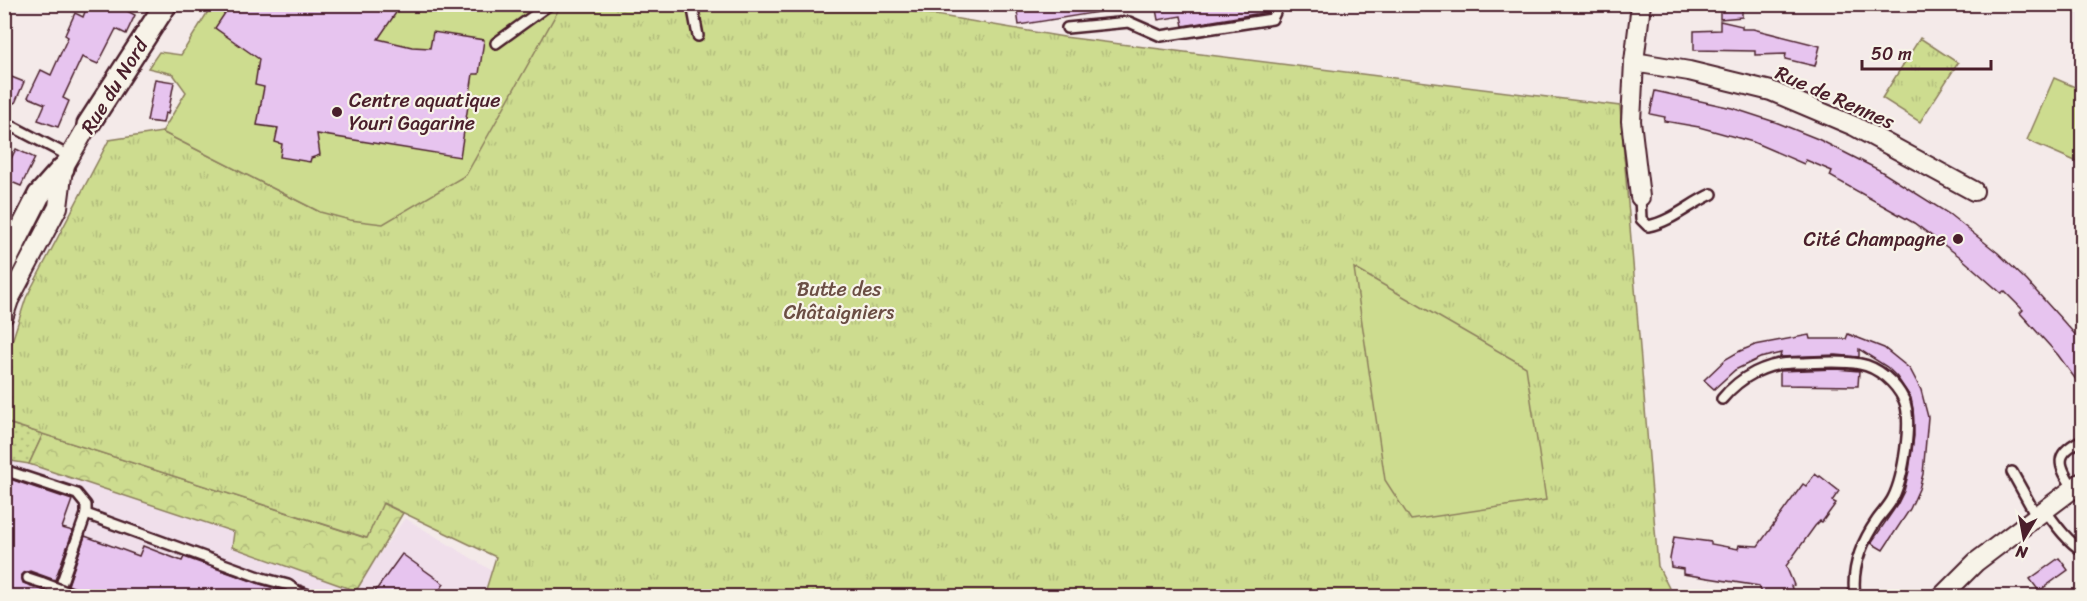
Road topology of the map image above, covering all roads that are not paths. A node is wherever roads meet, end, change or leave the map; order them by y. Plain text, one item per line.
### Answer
1 (166, 4) edge
2 (550, 4) edge
3 (692, 4) edge
4 (1279, 4) edge
5 (1641, 4) edge
6 (1067, 28) dead end
7 (698, 36) dead end
8 (496, 43) dead end
9 (1634, 62) junction
10 (4, 122) edge
11 (88, 125) joint
12 (67, 163) junction
13 (1974, 191) dead end
14 (1712, 194) dead end
15 (1640, 197) joint
16 (4, 264) edge
17 (4, 315) edge
18 (1722, 399) dead end
19 (2082, 440) edge
20 (4, 470) edge
21 (2012, 472) dead end
22 (2078, 485) edge
23 (2041, 513) junction
24 (86, 514) junction
25 (2082, 550) edge
26 (28, 578) dead end
27 (74, 595) edge
28 (57, 597) edge
29 (304, 597) edge
30 (1855, 597) edge
31 (1942, 597) edge

1 - 11 street, Rue du Nord
2 - 8 lane
3 - 7 lane
4 - 6 lane
5 - 9 street
9 - 13 street, Rue de Rennes
9 - 15 street
10 - 12 lane
11 - 12 street, Rue du Nord
12 - 16 street, Rue du Nord
12 - 17 street, Rue du Nord
14 - 15 lane
18 - 30 lane
19 - 22 lane
20 - 24 lane
21 - 23 lane
22 - 23 street
23 - 25 lane
23 - 31 street
24 - 28 lane
24 - 29 lane
26 - 27 lane, bridge

